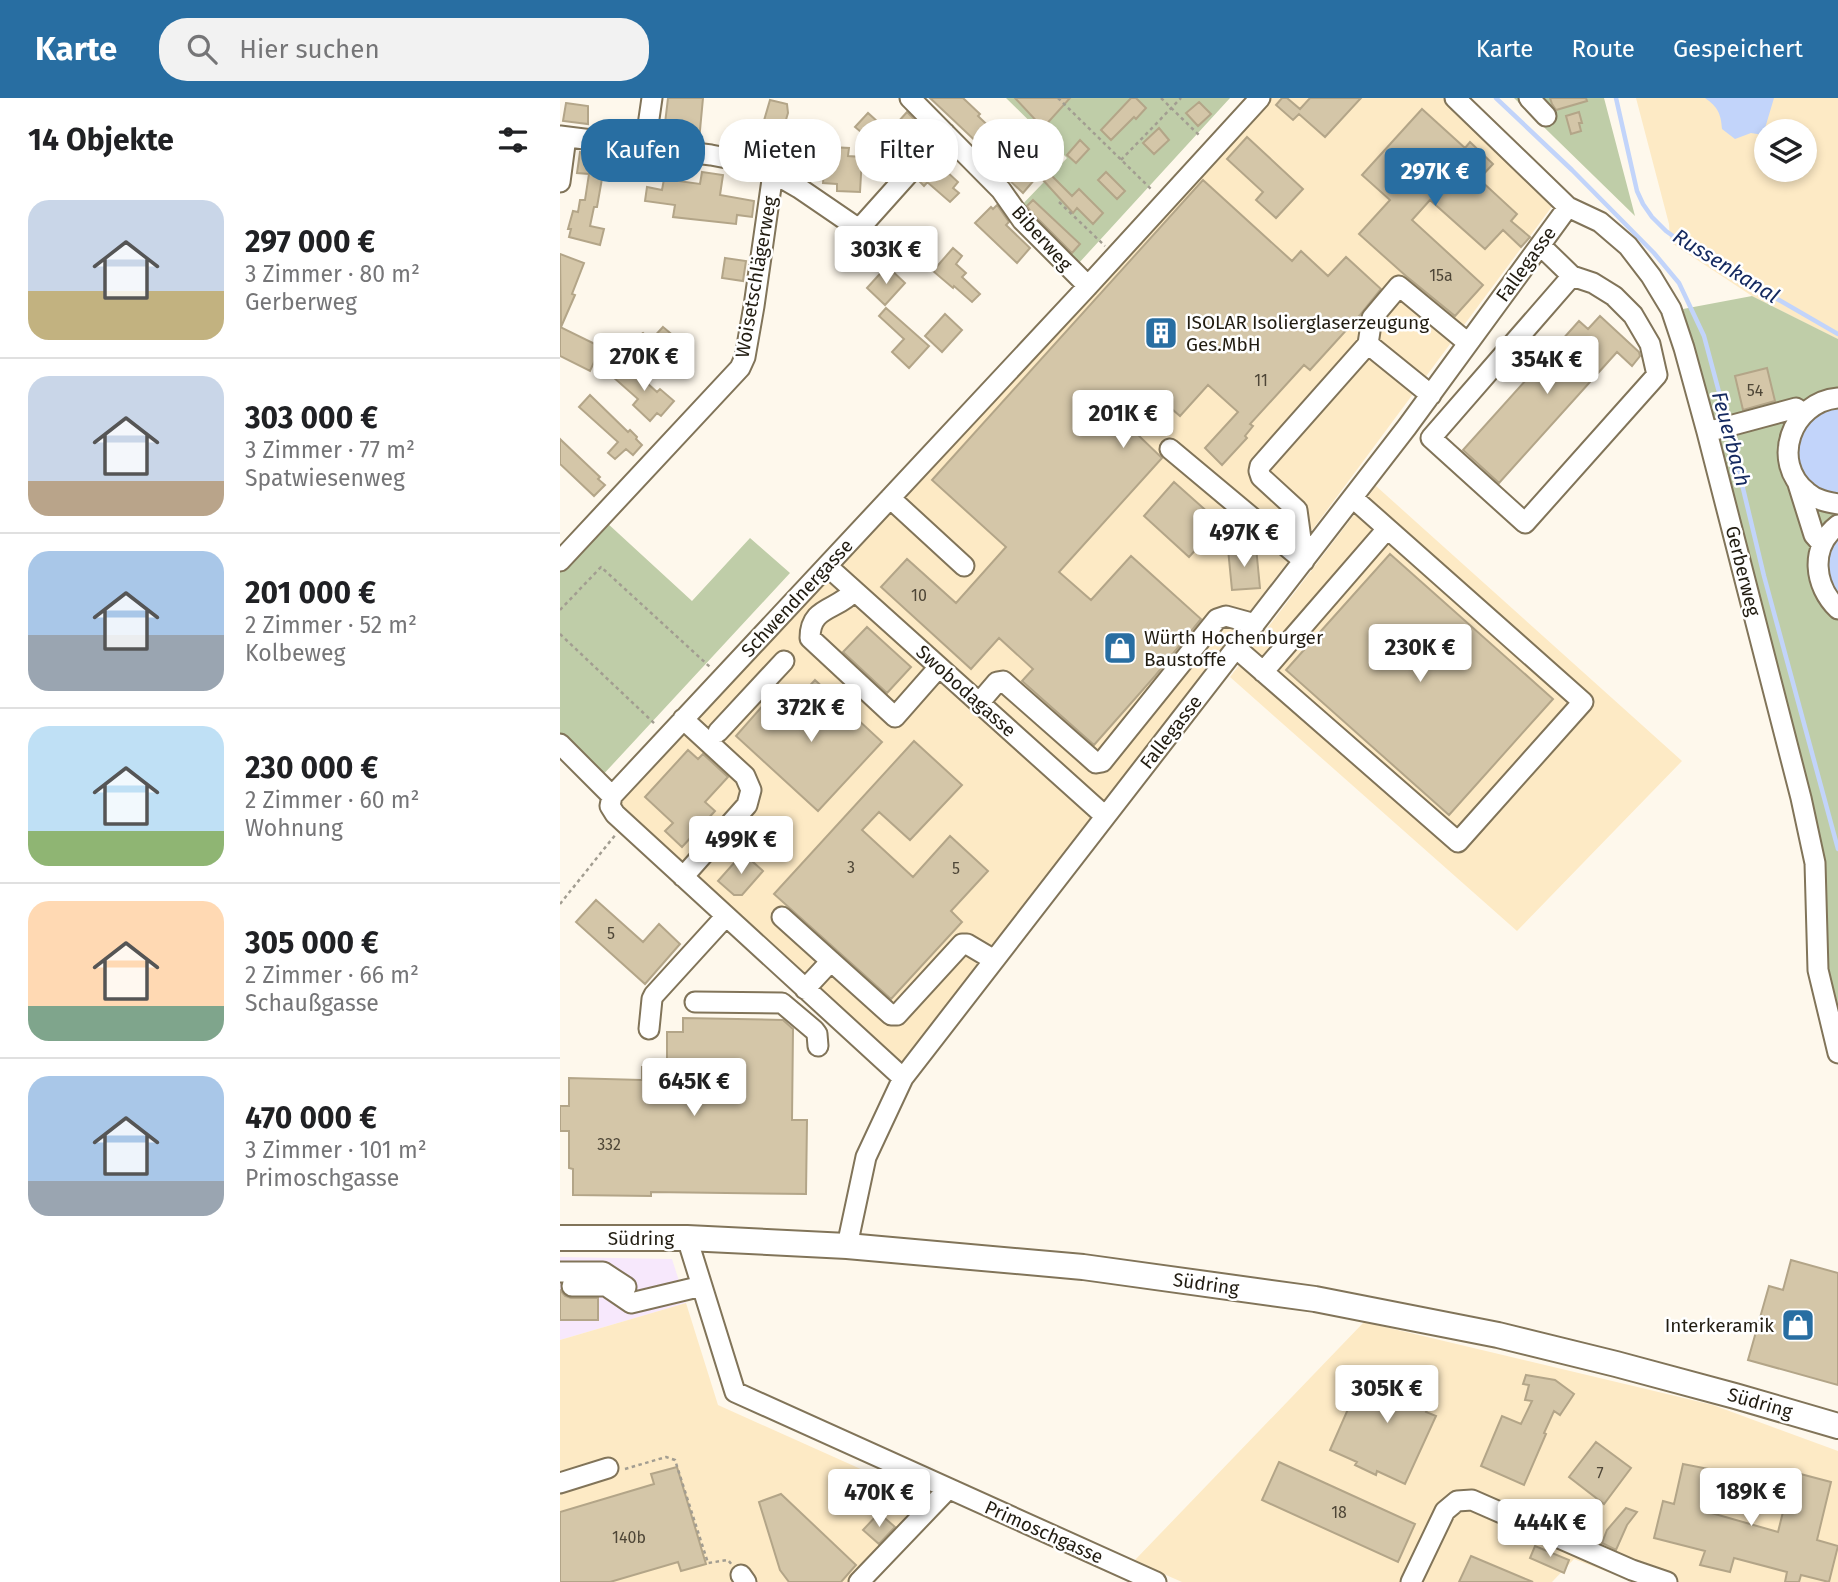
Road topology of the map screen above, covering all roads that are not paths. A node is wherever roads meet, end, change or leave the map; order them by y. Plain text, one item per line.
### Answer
1 (652, 98) edge
2 (910, 98) edge
3 (1260, 98) edge
4 (1455, 98) edge
5 (1529, 98) edge
6 (1546, 116) dead end
7 (649, 119) edge
8 (930, 119) edge
9 (563, 137) edge
10 (581, 139) edge
11 (958, 147) edge
12 (560, 182) edge
13 (772, 182) edge
14 (789, 182) edge
15 (901, 182) edge
16 (1568, 207) junction
17 (1540, 245) junction
18 (1572, 276) junction
19 (1088, 286) junction
20 (1367, 344) junction
21 (1468, 344) junction
22 (1431, 395) junction
23 (1838, 398) edge
24 (1803, 413) junction
25 (1720, 428) junction
26 (1170, 449) dead end
27 (1796, 479) junction
28 (890, 498) junction
29 (1353, 498) junction
30 (1838, 505) edge
31 (1838, 525) edge
32 (1387, 528) junction
33 (1822, 544) junction
34 (560, 561) edge
35 (1304, 561) junction
36 (827, 566) junction
37 (964, 566) dead end
38 (854, 591) junction
39 (1838, 609) edge
40 (1255, 624) junction
41 (1236, 648) junction
42 (744, 654) junction
43 (784, 661) dead end
44 (939, 667) junction
45 (1263, 672) junction
46 (769, 677) junction
47 (1162, 687) junction
48 (979, 703) junction
49 (1189, 709) junction
50 (683, 719) junction
51 (718, 732) dead end
52 (560, 744) edge
53 (612, 796) junction
54 (1105, 816) junction
55 (683, 877) junction
56 (726, 916) junction
57 (782, 917) dead end
58 (994, 960) junction
59 (831, 961) junction
60 (806, 989) junction
61 (695, 1002) dead end
62 (649, 1029) dead end
63 (818, 1046) dead end
64 (1838, 1053) edge
65 (903, 1078) junction
66 (560, 1238) edge
67 (687, 1238) junction
68 (847, 1246) junction
69 (566, 1279) edge
70 (702, 1286) junction
71 (1838, 1426) edge
72 (608, 1468) road end
73 (560, 1483) edge
74 (948, 1489) junction
75 (859, 1582) edge
76 (1156, 1582) edge
77 (1411, 1582) edge
78 (1667, 1582) edge

1 - 7 street
2 - 8 street, Biberweg
3 - 19 street, Schwendnergasse
4 - 16 street, Gerberweg
5 - 6 street
9 - 10 street
9 - 12 street
11 - 19 street, Biberweg
13 - 34 street, Woisetschlägerweg
14 - 15 street
16 - 17 street, Fallegasse
16 - 25 street, Gerberweg
17 - 18 street
17 - 21 street, Fallegasse
18 - 18 street
19 - 28 street, Schwendnergasse
20 - 21 street
20 - 22 street
20 - 35 street
21 - 22 street, Fallegasse
22 - 29 street, Fallegasse
23 - 24 street
24 - 25 street
24 - 27 street
25 - 64 street, Gerberweg
26 - 35 street
27 - 30 street
27 - 33 street
28 - 36 street, Schwendnergasse
28 - 37 street
29 - 32 street
29 - 35 street, Fallegasse
31 - 33 street
32 - 45 street
32 - 45 street
33 - 39 street
35 - 40 street, Fallegasse
36 - 38 street, Swobodagasse
36 - 42 street, Schwendnergasse
38 - 44 street, Swobodagasse
38 - 44 street
40 - 41 street, Fallegasse
40 - 47 street
41 - 45 street
41 - 49 street, Fallegasse
42 - 46 street
42 - 50 street, Schwendnergasse
43 - 46 street
44 - 48 street, Swobodagasse
46 - 51 street
47 - 48 street
47 - 49 street
48 - 54 street, Swobodagasse
49 - 54 street, Fallegasse
50 - 53 street, Schwendnergasse
50 - 55 street
52 - 53 street
53 - 55 street
54 - 58 street, Fallegasse
55 - 56 street
56 - 60 street
56 - 62 street
57 - 59 street
58 - 59 street
58 - 65 street, Fallegasse
59 - 60 street
60 - 65 street
61 - 63 street
65 - 68 street, Fallegasse
66 - 67 main road, Südring
67 - 68 main road, Südring
67 - 70 street, Primoschgasse
68 - 71 main road, Südring
69 - 70 street
70 - 74 street, Primoschgasse
72 - 73 street
74 - 75 street
74 - 76 street, Primoschgasse
77 - 78 street

